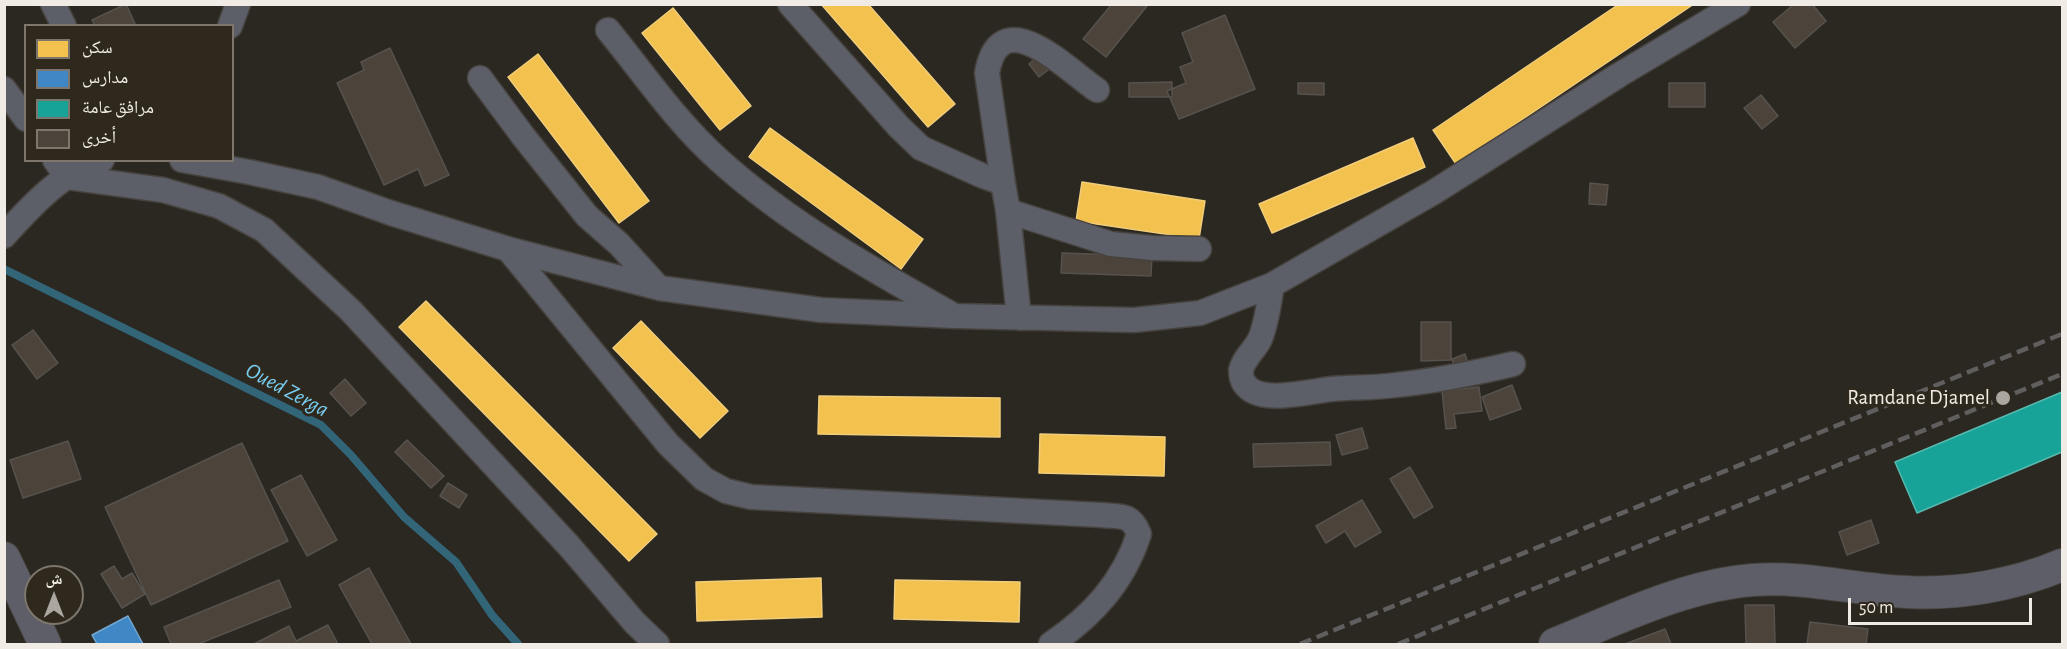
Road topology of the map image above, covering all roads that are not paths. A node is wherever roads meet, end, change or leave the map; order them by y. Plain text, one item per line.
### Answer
1 (53, 4) edge
2 (238, 4) edge
3 (790, 4) edge
4 (1738, 4) edge
5 (63, 24) edge
6 (231, 24) edge
7 (608, 30) dead end
8 (480, 78) dead end
9 (4, 89) edge
10 (1097, 90) dead end
11 (24, 116) edge
12 (93, 162) edge
13 (194, 162) edge
14 (61, 169) edge
15 (1003, 183) junction
16 (1008, 211) junction
17 (4, 236) edge
18 (508, 249) junction
19 (1199, 249) dead end
20 (1272, 285) junction
21 (659, 288) junction
22 (956, 316) junction
23 (1019, 318) junction
24 (1513, 364) dead end
25 (4, 558) edge
26 (2062, 565) edge
27 (45, 645) edge
28 (657, 645) edge
29 (1051, 645) edge
30 (1555, 645) edge

1 - 5 street
2 - 6 street
3 - 15 street
4 - 20 street
7 - 22 street
8 - 21 street
9 - 11 street
10 - 15 street
12 - 14 street
13 - 18 street
14 - 17 street
14 - 28 street
15 - 16 street
16 - 19 street
16 - 23 street
18 - 21 street
18 - 29 street
20 - 23 street
20 - 24 street
21 - 22 street
22 - 23 street
25 - 27 main road
26 - 30 main road

